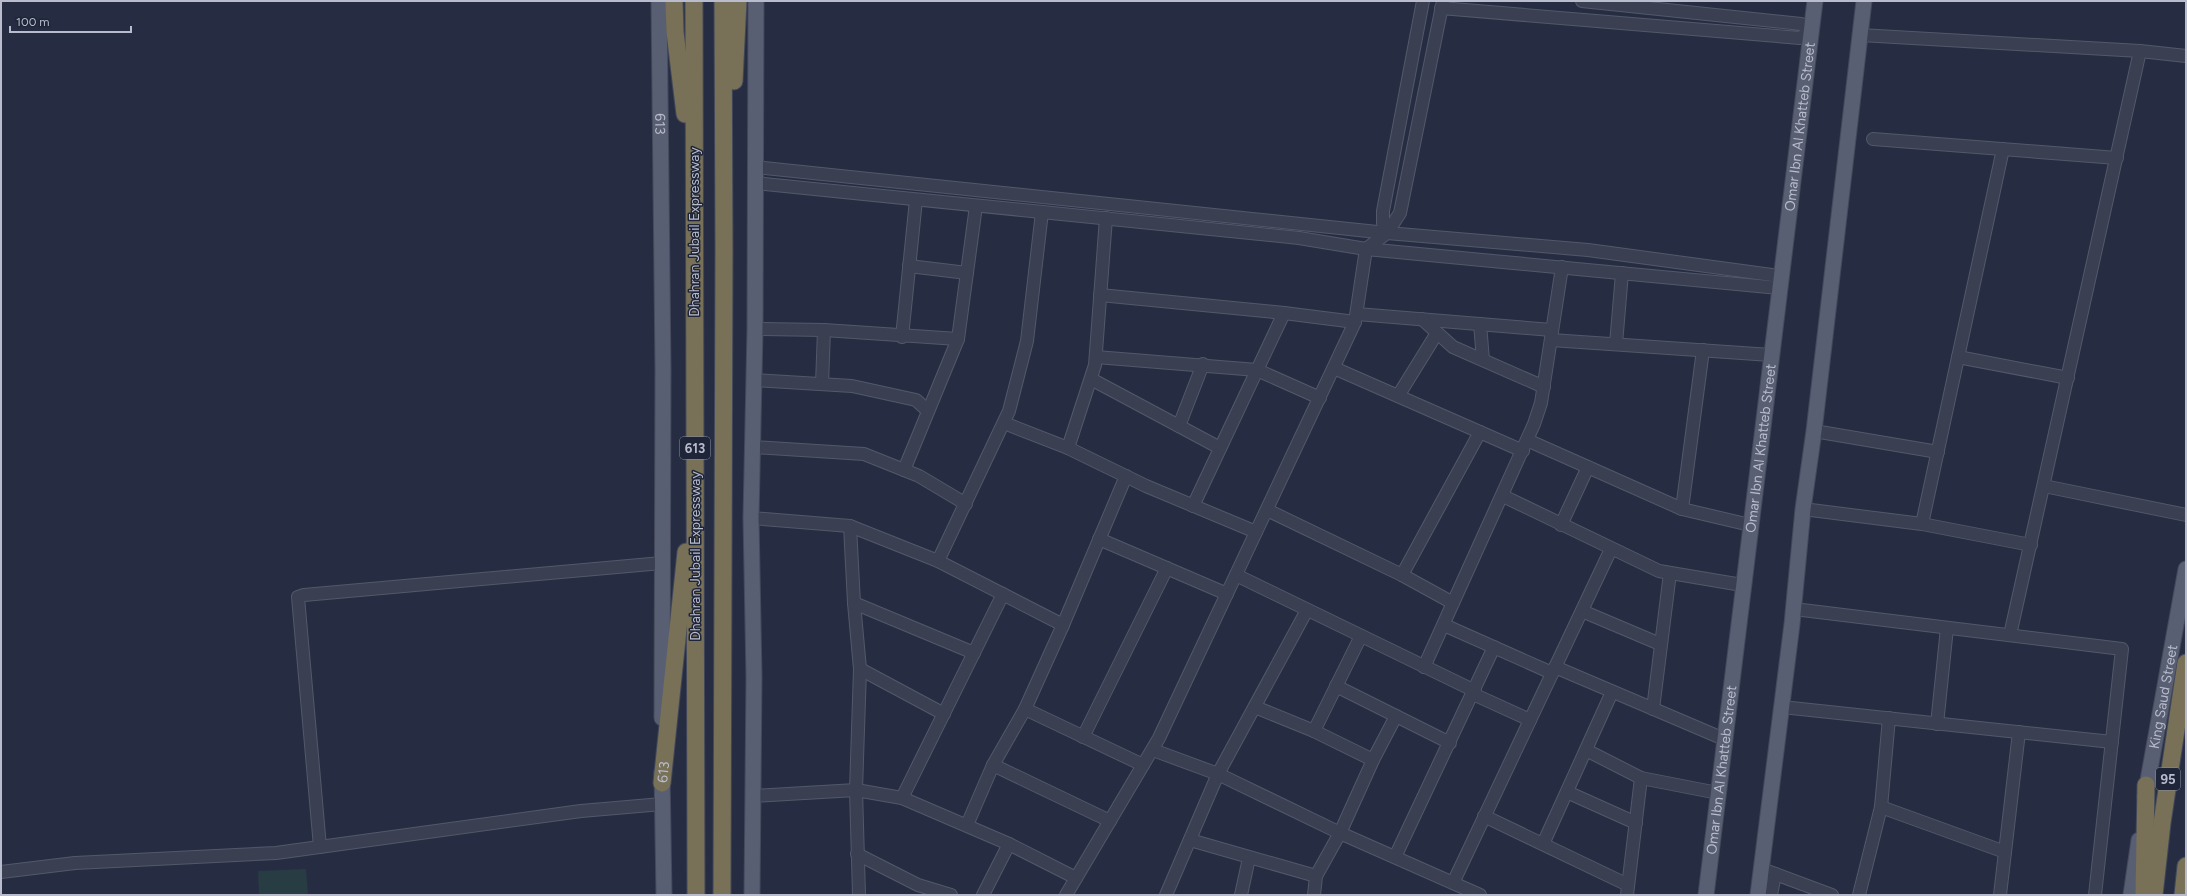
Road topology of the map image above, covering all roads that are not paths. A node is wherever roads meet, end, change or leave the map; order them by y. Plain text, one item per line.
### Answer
1 (658, 1) edge
2 (674, 1) edge
3 (694, 1) edge
4 (723, 1) edge
5 (738, 1) edge
6 (756, 1) edge
7 (1423, 1) edge
8 (1582, 1) edge
9 (1815, 1) edge
10 (1864, 1) edge
11 (1442, 4) edge
12 (1812, 30) junction
13 (1860, 35) junction
14 (2140, 51) junction
15 (2186, 56) edge
16 (1872, 139) dead end
17 (2003, 149) junction
18 (2117, 158) junction
19 (755, 167) junction
20 (882, 181) junction
21 (755, 183) junction
22 (693, 193) junction
23 (882, 196) junction
24 (916, 200) junction
25 (976, 206) junction
26 (1042, 212) junction
27 (1106, 218) junction
28 (1387, 233) junction
29 (1366, 249) junction
30 (724, 250) junction
31 (909, 266) junction
32 (1562, 266) junction
33 (1622, 272) junction
34 (967, 274) junction
35 (1780, 282) junction
36 (1100, 294) junction
37 (1284, 312) junction
38 (1356, 318) junction
39 (1422, 319) junction
40 (1480, 324) junction
41 (755, 329) junction
42 (824, 330) junction
43 (1437, 333) junction
44 (1551, 335) junction
45 (902, 337) junction
46 (958, 339) junction
47 (1616, 344) junction
48 (1703, 350) junction
49 (1771, 355) junction
50 (1096, 356) junction
51 (1958, 358) junction
52 (1483, 360) junction
53 (1203, 364) junction
54 (1334, 368) junction
55 (1257, 370) junction
56 (2068, 378) junction
57 (1091, 379) junction
58 (754, 380) junction
59 (822, 384) junction
60 (1544, 387) junction
61 (1398, 396) junction
62 (1320, 398) junction
63 (928, 411) junction
64 (1004, 423) junction
65 (1179, 426) junction
66 (1814, 431) junction
67 (1480, 432) junction
68 (1525, 446) junction
69 (752, 448) junction
70 (1068, 448) junction
71 (1220, 448) junction
72 (1938, 452) junction
73 (695, 463) junction
74 (1588, 467) junction
75 (904, 470) junction
76 (1126, 476) junction
77 (2044, 486) junction
78 (1503, 496) junction
79 (966, 504) junction
80 (1193, 506) junction
81 (1682, 509) junction
82 (1803, 509) junction
83 (1267, 510) junction
84 (2186, 515) edge
85 (751, 518) junction
86 (1922, 524) junction
87 (1561, 525) junction
88 (1750, 525) junction
89 (850, 526) junction
90 (1256, 532) junction
91 (1099, 539) junction
92 (2031, 545) junction
93 (1611, 549) junction
94 (938, 561) junction
95 (662, 564) junction
96 (1167, 568) junction
97 (2186, 569) edge
98 (1670, 573) junction
99 (1236, 575) junction
100 (1402, 575) junction
101 (1742, 585) junction
102 (1003, 594) junction
103 (1227, 594) junction
104 (854, 603) junction
105 (1454, 603) junction
106 (1794, 609) junction
107 (1307, 610) junction
108 (1582, 611) junction
109 (1063, 625) junction
110 (1444, 625) junction
111 (1947, 628) junction
112 (1361, 636) junction
113 (2010, 636) junction
114 (1660, 644) junction
115 (1494, 647) junction
116 (974, 653) junction
117 (2186, 663) edge
118 (1424, 667) junction
119 (860, 669) junction
120 (1554, 670) junction
121 (1336, 686) junction
122 (1612, 692) junction
123 (1474, 693) junction
124 (1255, 707) junction
125 (1782, 707) junction
126 (1024, 709) junction
127 (1653, 709) junction
128 (944, 714) junction
129 (1396, 716) junction
130 (1889, 718) junction
131 (1530, 720) junction
132 (1937, 724) junction
133 (1314, 731) junction
134 (2019, 732) junction
135 (1083, 736) junction
136 (1724, 739) junction
137 (2112, 742) junction
138 (1450, 743) junction
139 (1153, 750) junction
140 (1586, 750) junction
141 (1373, 760) junction
142 (993, 765) junction
143 (1144, 765) junction
144 (1218, 774) junction
145 (1641, 778) junction
146 (662, 783) junction
147 (2146, 785) junction
148 (856, 790) junction
149 (1567, 792) junction
150 (1718, 793) junction
151 (753, 796) junction
152 (902, 798) junction
153 (662, 804) junction
154 (1881, 807) junction
155 (1484, 816) junction
156 (1110, 820) junction
157 (1636, 823) junction
158 (967, 825) junction
159 (1340, 833) junction
160 (1190, 840) junction
161 (1009, 844) junction
162 (1544, 844) junction
163 (722, 846) junction
164 (320, 847) junction
165 (2005, 852) junction
166 (857, 854) junction
167 (1395, 857) junction
168 (1249, 858) junction
169 (2186, 866) edge
170 (1, 872) edge
171 (1768, 872) junction
172 (1316, 876) junction
173 (1076, 878) junction
174 (1453, 883) junction
175 (918, 890) edge
176 (1628, 890) edge
177 (664, 895) edge
178 (696, 895) edge
179 (722, 895) edge
180 (726, 895) edge
181 (752, 895) edge
182 (859, 895) edge
183 (951, 895) edge
184 (983, 895) edge
185 (1066, 895) edge
186 (1166, 895) edge
187 (1241, 895) edge
188 (1314, 895) edge
189 (1480, 895) edge
190 (1706, 895) edge
191 (1758, 895) edge
192 (1771, 895) edge
193 (1832, 895) edge
194 (1859, 895) edge
195 (2000, 895) edge
196 (2096, 895) edge
197 (2131, 895) edge
198 (2144, 895) edge
199 (2154, 895) edge
200 (2183, 895) edge

1 - 95 main road, 613
2 - 22 highway
3 - 22 highway, Dhahran Jubail Expressway / 613
4 - 30 highway, Dhahran Jubail Expressway / 613
5 - 30 highway
6 - 19 main road
7 - 28 street
8 - 12 street
9 - 12 main road, Omar Ibn Al Khatteb Street
10 - 13 main road
11 - 12 street
11 - 28 street
12 - 35 main road, Omar Ibn Al Khatteb Street
13 - 14 street
13 - 66 main road
14 - 15 street
14 - 18 street
16 - 17 street
17 - 18 street
17 - 51 street
18 - 56 street
19 - 20 street
19 - 21 main road
20 - 23 street
20 - 28 street
21 - 23 street
21 - 41 main road
22 - 73 highway, Dhahran Jubail Expressway / 613
23 - 24 street
24 - 25 street
24 - 31 street
25 - 26 street
25 - 34 street
26 - 27 street
26 - 64 street
27 - 29 street
27 - 36 street
28 - 29 street
28 - 35 street
29 - 32 street
29 - 38 street
30 - 163 highway, Dhahran Jubail Expressway / 613
31 - 34 street
31 - 45 street
32 - 33 street
32 - 44 street
33 - 35 street
33 - 47 street
34 - 46 street
35 - 49 main road, Omar Ibn Al Khatteb Street
36 - 37 street
36 - 50 street
37 - 38 street
37 - 55 street
38 - 39 street
38 - 54 street
39 - 40 street
39 - 43 street
40 - 44 street
40 - 52 street
41 - 42 street
41 - 58 main road
42 - 45 street
42 - 59 street
43 - 52 street
43 - 61 street
44 - 47 street
44 - 60 street
45 - 46 street
46 - 63 street
47 - 48 street
48 - 49 street
48 - 81 street
49 - 88 main road, Omar Ibn Al Khatteb Street
50 - 53 street
50 - 57 street
51 - 56 street
51 - 72 street
52 - 60 street
53 - 55 street
53 - 65 street
54 - 61 street
54 - 62 street
55 - 62 street
55 - 71 street
56 - 77 street
57 - 65 street
57 - 70 street
58 - 59 street
58 - 69 main road
59 - 63 street
60 - 68 street
61 - 67 street
62 - 83 street
63 - 75 street
64 - 70 street
64 - 79 street
65 - 71 street
66 - 72 street
66 - 82 main road
67 - 68 street
67 - 100 street
68 - 74 street
68 - 78 street
69 - 75 street
69 - 85 main road
70 - 76 street
71 - 80 street
72 - 86 street
73 - 146 highway
73 - 178 highway, Dhahran Jubail Expressway / 613
74 - 81 street
74 - 87 street
75 - 79 street
76 - 80 street
76 - 91 street
77 - 84 street
77 - 92 street
78 - 87 street
78 - 105 street
79 - 94 street
80 - 90 street
81 - 88 street
82 - 86 street
82 - 106 main road
83 - 90 street
83 - 100 street
85 - 89 street
85 - 151 main road
86 - 92 street
87 - 93 street
88 - 101 main road, Omar Ibn Al Khatteb Street
89 - 94 street
89 - 104 street
90 - 99 street
91 - 96 street
91 - 109 street
92 - 113 street
93 - 98 street
93 - 108 street
94 - 102 street
95 - 146 main road, 613
95 - 164 street
96 - 103 street
96 - 135 street
97 - 147 main road, King Saud Street
98 - 101 street
98 - 114 street
99 - 103 street
99 - 107 street
100 - 105 street
101 - 136 main road, Omar Ibn Al Khatteb Street
102 - 109 street
102 - 116 street
103 - 139 street
104 - 116 street
104 - 119 street
105 - 110 street
106 - 111 street
106 - 125 main road
107 - 112 street
107 - 124 street
108 - 114 street
108 - 120 street
109 - 126 street
110 - 115 street
110 - 118 street
111 - 113 street
111 - 132 street
112 - 118 street
112 - 121 street
113 - 137 street
114 - 127 street
115 - 120 street
115 - 123 street
116 - 128 street
117 - 199 highway, 95
118 - 123 street
119 - 128 street
119 - 148 street
120 - 122 street
120 - 131 street
121 - 129 street
121 - 133 street
122 - 127 street
122 - 140 street
123 - 131 street
123 - 138 street
124 - 133 street
124 - 144 street
125 - 130 street
125 - 171 main road
126 - 135 street
126 - 142 street
127 - 136 street
128 - 152 street
129 - 138 street
129 - 141 street
130 - 132 street
130 - 154 street
131 - 155 street
132 - 134 street
133 - 141 street
134 - 137 street
134 - 165 street
135 - 143 street
136 - 150 main road, Omar Ibn Al Khatteb Street
137 - 196 street
138 - 167 street
139 - 143 street
139 - 144 street
140 - 145 street
140 - 149 street
141 - 159 street
142 - 156 street
142 - 158 street
143 - 156 street
144 - 159 street
144 - 160 street
145 - 150 street
145 - 157 street
146 - 153 main road, 613
147 - 197 main road, King Saud Street
147 - 198 highway
148 - 151 street
148 - 152 street
148 - 166 street
149 - 157 street
149 - 162 street
150 - 190 main road, Omar Ibn Al Khatteb Street
151 - 181 main road
152 - 158 street
153 - 164 street
153 - 177 main road, 613
154 - 165 street
154 - 194 street
155 - 162 street
155 - 174 street
156 - 173 street
157 - 176 street
158 - 161 street
159 - 167 street
159 - 172 street
160 - 168 street
160 - 186 street
161 - 173 street
161 - 184 street
162 - 176 street
163 - 179 highway, Dhahran Jubail Expressway / 613
163 - 180 highway
164 - 170 street
165 - 195 street
166 - 175 street
166 - 182 street
167 - 174 street
168 - 172 street
168 - 187 street
169 - 200 highway
171 - 191 main road
171 - 192 street
171 - 193 street
172 - 188 street
173 - 185 street
174 - 189 street
175 - 183 street

